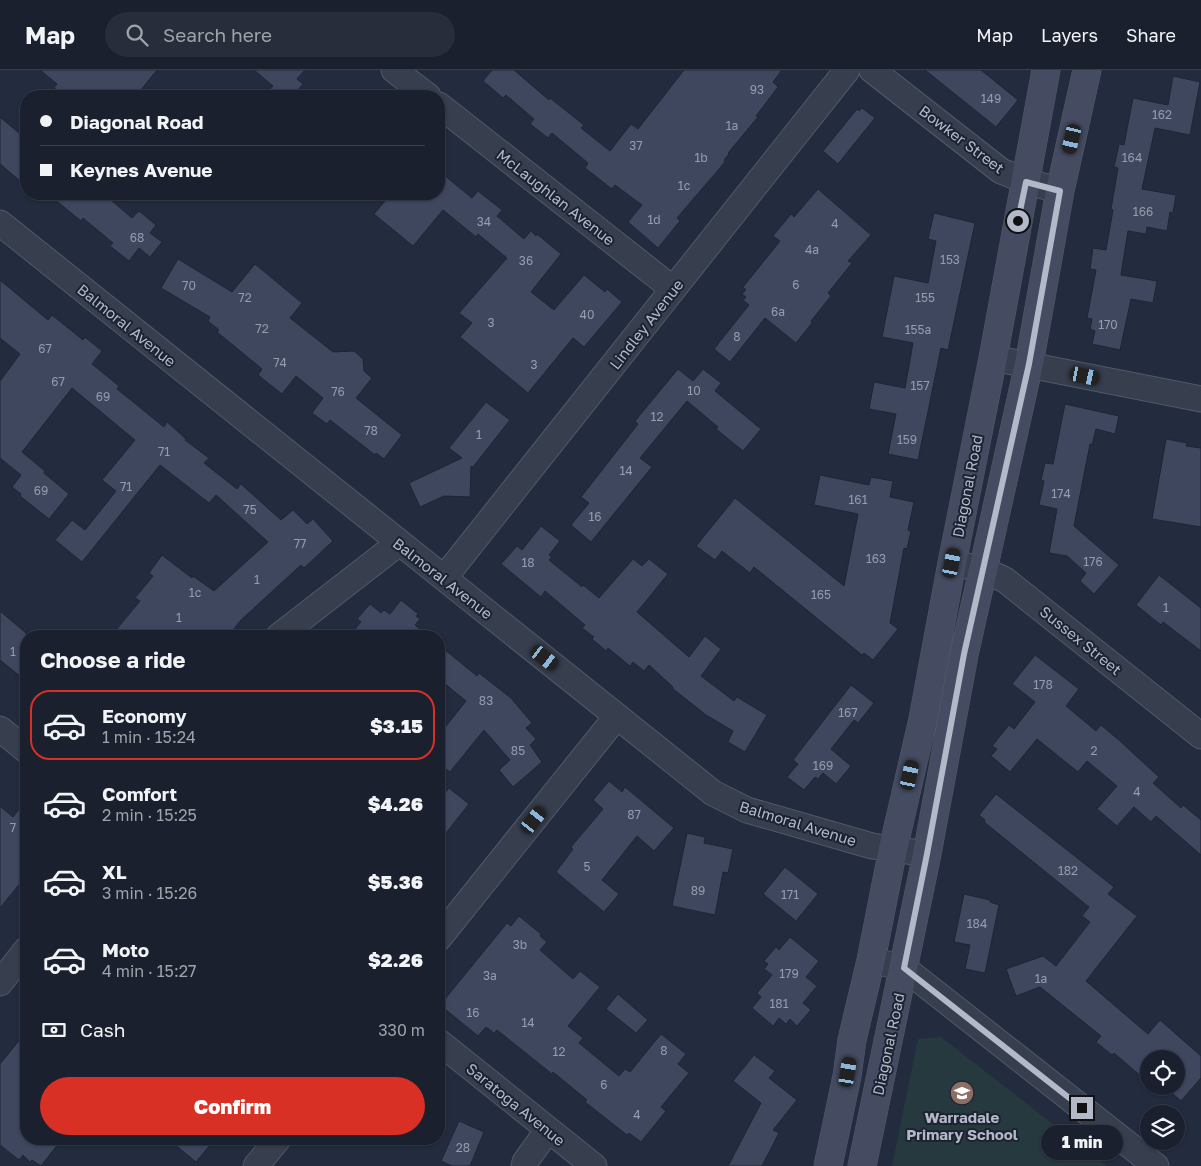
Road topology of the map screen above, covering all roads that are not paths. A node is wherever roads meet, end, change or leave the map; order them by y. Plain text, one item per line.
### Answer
1 (394, 70) edge
2 (847, 70) edge
3 (872, 70) edge
4 (1046, 70) edge
5 (1087, 70) edge
6 (420, 90) edge
7 (445, 110) edge
8 (1026, 182) junction
9 (1060, 191) junction
10 (0, 223) edge
11 (673, 289) junction
12 (993, 358) junction
13 (1029, 364) junction
14 (1201, 399) edge
15 (399, 543) junction
16 (952, 563) junction
17 (982, 569) junction
18 (444, 578) junction
19 (286, 630) edge
20 (618, 716) junction
21 (0, 729) edge
22 (1201, 736) edge
23 (20, 745) edge
24 (893, 849) junction
25 (927, 854) junction
26 (445, 931) edge
27 (20, 958) edge
28 (871, 960) junction
29 (904, 968) junction
30 (0, 983) edge
31 (445, 1047) edge
32 (548, 1130) junction
33 (273, 1145) edge
34 (256, 1166) edge
35 (524, 1166) edge
36 (594, 1166) edge
37 (828, 1166) edge
38 (862, 1166) edge
39 (1156, 1166) edge

1 - 6 street
2 - 11 street, Lindley Avenue
3 - 8 street, Bowker Street
4 - 8 main road, Diagonal Road
5 - 9 main road, Diagonal Road
7 - 11 street, McLaughlan Avenue
8 - 9 street, Bowker Street
8 - 12 main road, Diagonal Road
9 - 13 main road, Diagonal Road
10 - 15 street, Balmoral Avenue
11 - 18 street, Lindley Avenue
12 - 13 street
12 - 16 main road, Diagonal Road
13 - 14 street
13 - 17 main road, Diagonal Road
15 - 18 street, Balmoral Avenue
15 - 19 street
16 - 17 street, Sussex Street
16 - 24 main road, Diagonal Road
17 - 22 street, Sussex Street
17 - 25 main road, Diagonal Road
18 - 20 street, Balmoral Avenue
20 - 24 street, Balmoral Avenue
20 - 26 street
21 - 23 street
24 - 25 street, Balmoral Avenue
24 - 28 main road, Diagonal Road
25 - 29 main road, Diagonal Road
27 - 30 street
28 - 29 street
28 - 37 main road, Diagonal Road
29 - 38 main road, Diagonal Road
29 - 39 street
31 - 32 street, Saratoga Avenue
32 - 35 street
32 - 36 street, Saratoga Avenue
33 - 34 street

